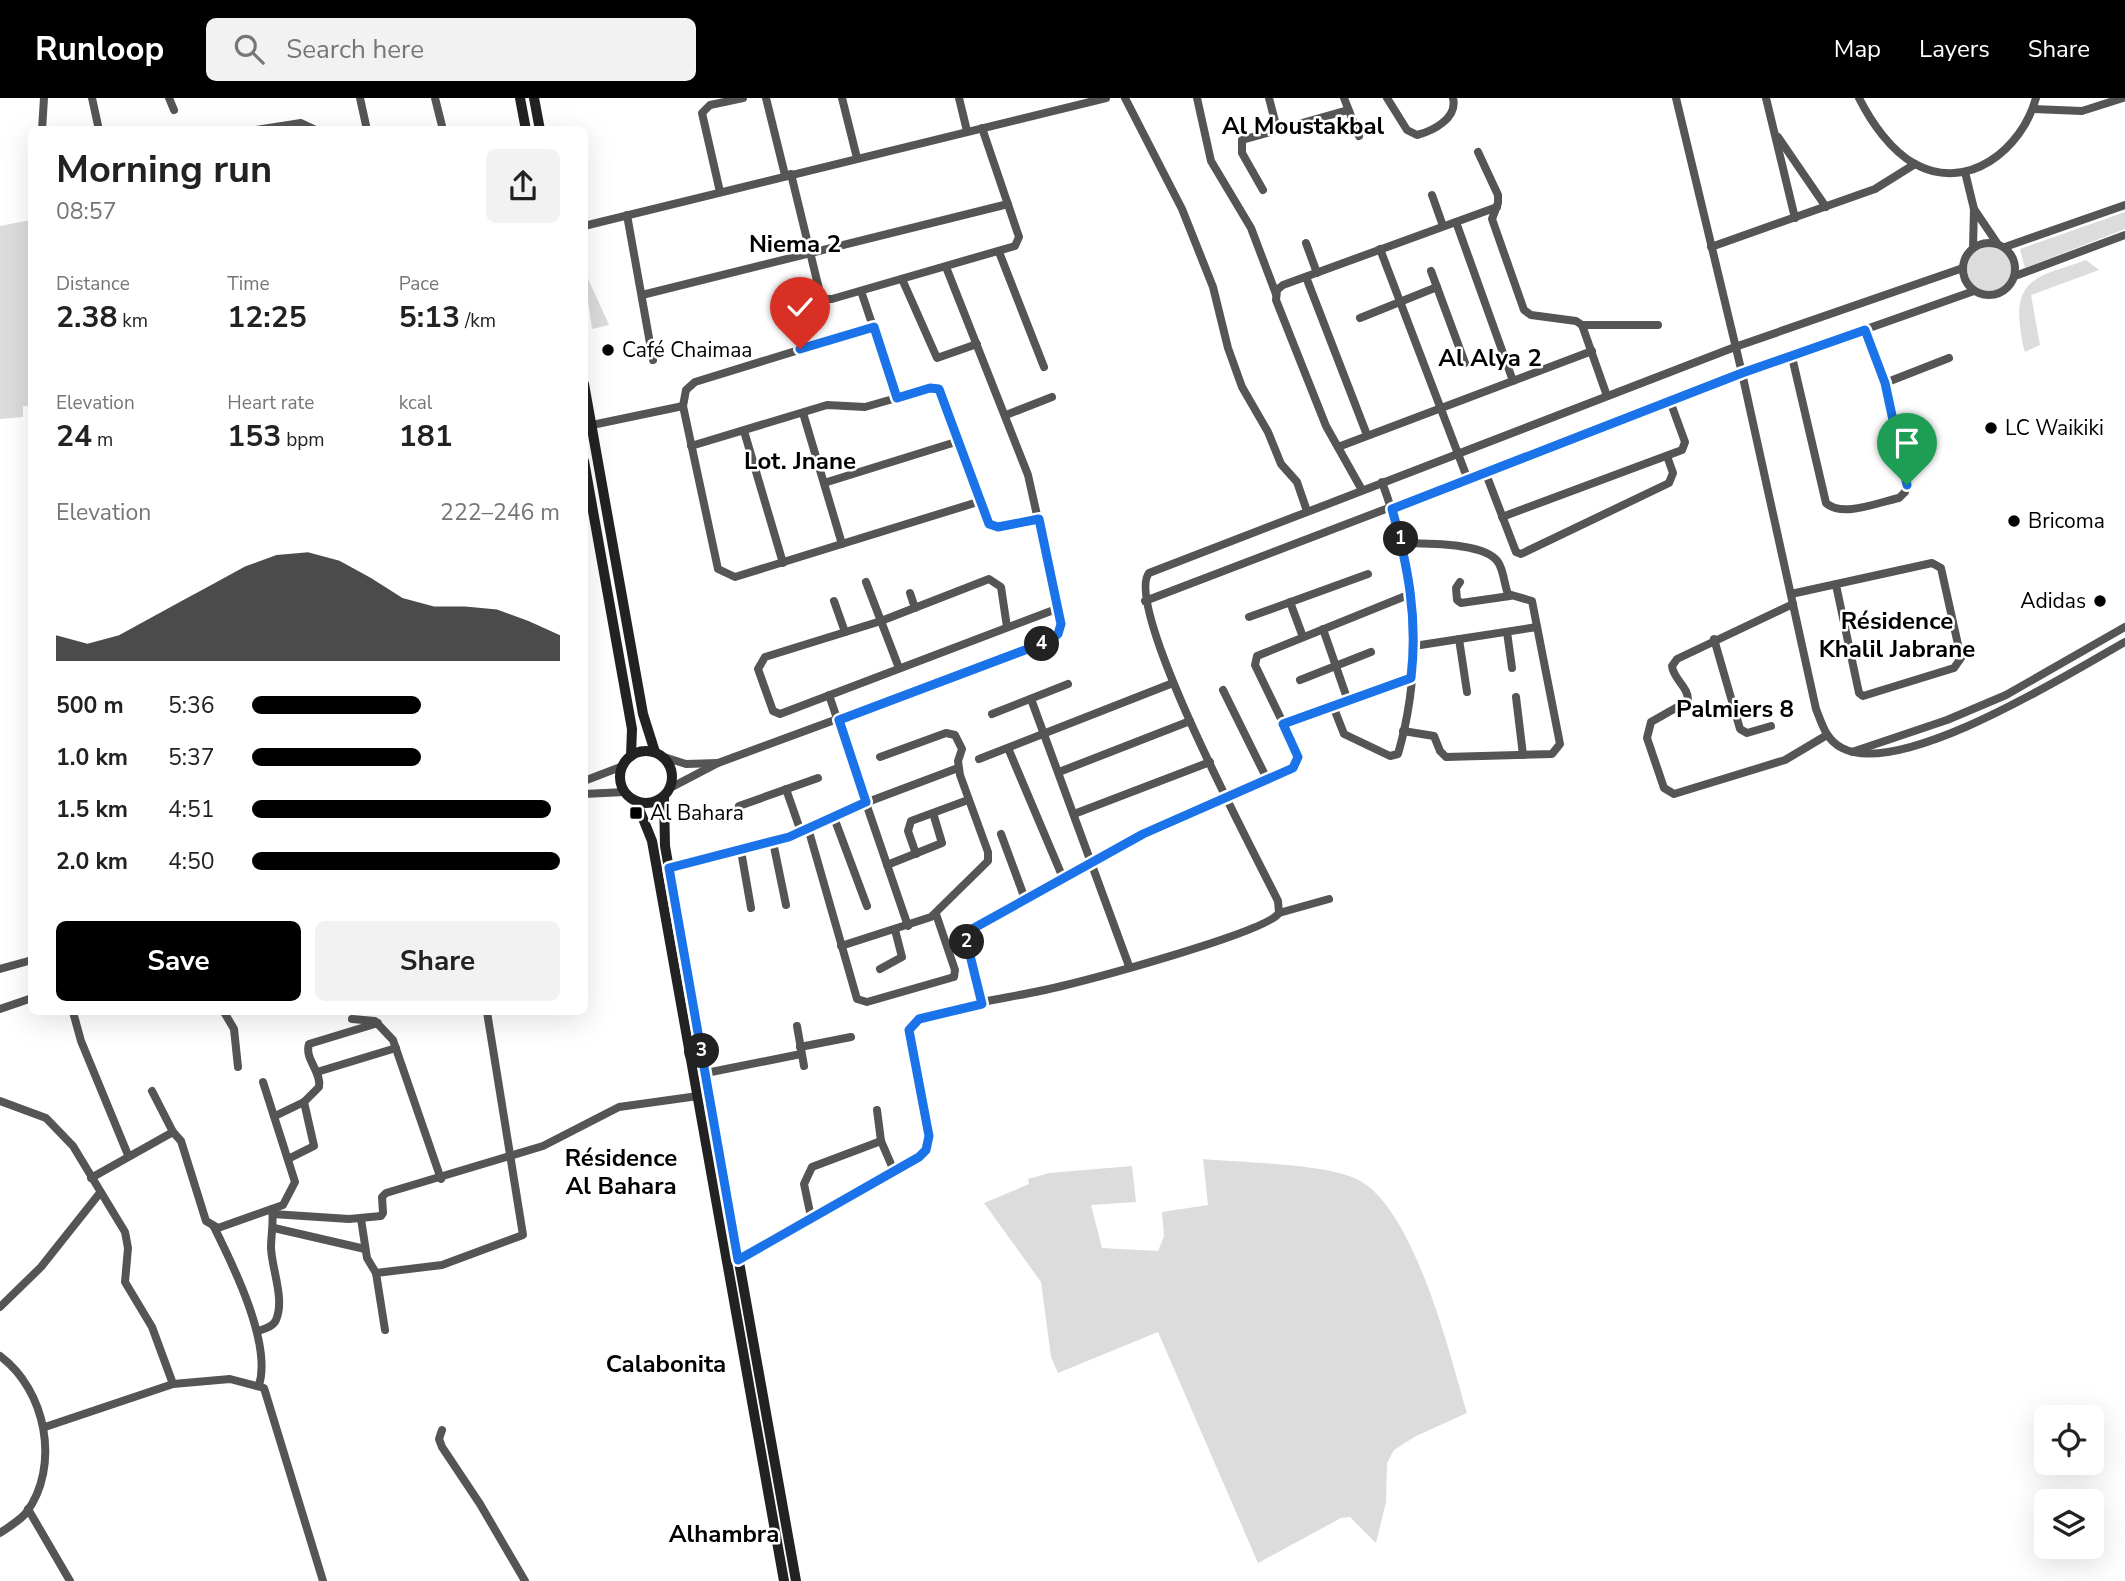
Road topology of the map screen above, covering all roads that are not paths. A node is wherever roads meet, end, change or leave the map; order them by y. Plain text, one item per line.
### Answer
1 (44, 98) edge
2 (92, 98) edge
3 (169, 98) edge
4 (360, 98) edge
5 (435, 98) edge
6 (520, 98) edge
7 (534, 98) edge
8 (743, 98) edge
9 (766, 98) edge
10 (842, 98) edge
11 (959, 98) edge
12 (1106, 98) edge
13 (1125, 98) edge
14 (1198, 98) edge
15 (1269, 98) edge
16 (1344, 98) edge
17 (1387, 98) edge
18 (1453, 98) edge
19 (1676, 98) edge
20 (1766, 98) edge
21 (1859, 98) edge
22 (2036, 98) edge
23 (2123, 98) edge
24 (2033, 109) junction
25 (174, 110) dead end
26 (1348, 110) junction
27 (42, 126) edge
28 (98, 126) edge
29 (278, 126) edge
30 (308, 126) edge
31 (366, 126) edge
32 (442, 126) edge
33 (525, 126) edge
34 (539, 126) edge
35 (982, 128) junction
36 (1277, 129) junction
37 (967, 131) junction
38 (1775, 132) junction
39 (1359, 136) dead end
40 (1478, 152) dead end
41 (857, 158) junction
42 (1915, 164) junction
43 (1965, 172) junction
44 (788, 174) junction
45 (1263, 190) dead end
46 (720, 192) junction
47 (1432, 195) dead end
48 (1008, 204) junction
49 (2125, 205) edge
50 (1497, 207) junction
51 (1826, 207) junction
52 (1974, 209) junction
53 (627, 215) junction
54 (1795, 218) junction
55 (1456, 222) junction
56 (588, 225) edge
57 (1443, 226) junction
58 (2125, 235) edge
59 (1306, 243) dead end
60 (2001, 245) junction
61 (1712, 247) junction
62 (1973, 248) junction
63 (1380, 250) junction
64 (999, 252) junction
65 (811, 253) junction
66 (946, 267) junction
67 (1963, 268) junction
68 (1431, 271) dead end
69 (1317, 273) junction
70 (2015, 276) junction
71 (1306, 277) junction
72 (902, 279) junction
73 (1437, 287) junction
74 (861, 291) junction
75 (1974, 291) junction
76 (1276, 294) junction
77 (642, 295) junction
78 (1400, 302) junction
79 (1360, 318) dead end
80 (1582, 325) junction
81 (1658, 325) dead end
82 (874, 327) junction
83 (1865, 330) junction
84 (977, 344) junction
85 (1735, 346) junction
86 (1592, 351) junction
87 (1793, 357) junction
88 (1949, 358) dead end
89 (653, 360) dead end
90 (1465, 363) dead end
91 (1044, 367) dead end
92 (1742, 373) junction
93 (1513, 381) junction
94 (1885, 383) junction
95 (1607, 396) junction
96 (1052, 397) dead end
97 (897, 398) junction
98 (1670, 401) junction
99 (588, 404) edge
100 (683, 406) junction
101 (1440, 408) junction
102 (803, 413) junction
103 (1006, 415) junction
104 (592, 425) junction
105 (744, 431) junction
106 (1367, 435) junction
107 (959, 441) junction
108 (691, 446) junction
109 (1338, 447) junction
110 (1458, 453) junction
111 (1667, 456) junction
112 (1486, 474) junction
113 (1468, 480) junction
114 (1382, 482) junction
115 (588, 483) edge
116 (824, 483) junction
117 (1363, 490) junction
118 (981, 502) junction
119 (1392, 509) junction
120 (1307, 511) junction
121 (1502, 517) junction
122 (1039, 519) junction
123 (1402, 543) junction
124 (842, 544) junction
125 (783, 562) junction
126 (1368, 574) dead end
127 (866, 582) dead end
128 (1460, 582) dead end
129 (1836, 584) junction
130 (910, 593) dead end
131 (1413, 593) junction
132 (1791, 594) junction
133 (1510, 596) junction
134 (834, 601) dead end
135 (1145, 601) junction
136 (1290, 602) junction
137 (1793, 604) junction
138 (915, 608) junction
139 (1059, 608) junction
140 (1249, 617) dead end
141 (881, 621) junction
142 (1007, 627) junction
143 (1537, 627) junction
144 (2125, 627) edge
145 (1323, 629) junction
146 (845, 632) junction
147 (1507, 632) junction
148 (1303, 636) junction
149 (1459, 639) junction
150 (1714, 639) junction
151 (2125, 642) edge
152 (1414, 646) junction
153 (1371, 652) dead end
154 (1336, 666) junction
155 (899, 668) junction
156 (1512, 668) dead end
157 (1411, 678) junction
158 (1300, 680) dead end
159 (1173, 683) junction
160 (1068, 684) dead end
161 (1223, 690) dead end
162 (1467, 692) dead end
163 (829, 695) junction
164 (1516, 697) dead end
165 (1031, 699) junction
166 (1348, 701) junction
167 (1333, 706) junction
168 (992, 715) dead end
169 (839, 720) junction
170 (1190, 721) junction
171 (1283, 724) junction
172 (1771, 726) dead end
173 (1403, 732) junction
174 (1044, 734) junction
175 (1827, 734) junction
176 (1008, 748) junction
177 (1852, 752) junction
178 (659, 755) junction
179 (1523, 755) junction
180 (631, 756) junction
181 (880, 757) dead end
182 (979, 759) dead end
183 (1210, 762) junction
184 (718, 763) junction
185 (623, 766) junction
186 (958, 768) junction
187 (1059, 772) junction
188 (818, 778) dead end
189 (588, 779) edge
190 (1267, 779) junction
191 (786, 789) junction
192 (625, 792) junction
193 (667, 792) junction
194 (588, 794) edge
195 (1227, 797) junction
196 (968, 800) junction
197 (636, 801) junction
198 (866, 802) junction
199 (740, 806) dead end
200 (933, 813) junction
201 (1074, 814) junction
202 (833, 815) junction
203 (804, 830) junction
204 (1001, 834) dead end
205 (773, 842) junction
206 (741, 851) junction
207 (916, 854) junction
208 (1092, 862) junction
209 (887, 864) junction
210 (669, 868) junction
211 (1063, 878) junction
212 (1025, 899) junction
213 (1329, 899) dead end
214 (786, 905) dead end
215 (867, 906) dead end
216 (751, 908) dead end
217 (1279, 913) junction
218 (936, 914) junction
219 (908, 926) junction
220 (895, 930) junction
221 (841, 946) junction
222 (28, 961) edge
223 (1129, 966) junction
224 (0, 969) edge
225 (880, 969) dead end
226 (28, 999) edge
227 (982, 1004) junction
228 (0, 1009) edge
229 (75, 1015) edge
230 (226, 1015) edge
231 (488, 1015) edge
232 (352, 1018) dead end
233 (379, 1023) junction
234 (797, 1026) dead end
235 (851, 1037) dead end
236 (396, 1048) junction
237 (801, 1051) junction
238 (804, 1066) dead end
239 (237, 1067) dead end
240 (317, 1072) junction
241 (706, 1073) junction
242 (263, 1082) dead end
243 (152, 1091) dead end
244 (698, 1096) junction
245 (0, 1101) edge
246 (304, 1102) junction
247 (877, 1110) dead end
248 (275, 1115) junction
249 (173, 1132) junction
250 (881, 1141) junction
251 (128, 1155) junction
252 (511, 1156) junction
253 (288, 1159) junction
254 (894, 1171) junction
255 (91, 1178) junction
256 (441, 1179) junction
257 (99, 1194) junction
258 (273, 1211) junction
259 (811, 1217) junction
260 (361, 1219) junction
261 (214, 1227) junction
262 (274, 1227) junction
263 (365, 1249) junction
264 (738, 1260) junction
265 (376, 1273) junction
266 (0, 1307) edge
267 (385, 1330) dead end
268 (258, 1331) junction
269 (0, 1356) edge
270 (173, 1384) junction
271 (259, 1385) junction
272 (45, 1427) junction
273 (442, 1430) dead end
274 (28, 1509) junction
275 (0, 1533) edge
276 (70, 1581) edge
277 (323, 1581) edge
278 (525, 1581) edge
279 (784, 1581) edge
280 (796, 1581) edge

1 - 27 street
2 - 28 street
3 - 25 street
4 - 31 street
5 - 32 street
6 - 33 main road
7 - 34 main road
8 - 46 street
9 - 44 street
10 - 41 street
11 - 37 street
12 - 35 street
13 - 120 street
14 - 76 street
15 - 36 street
16 - 26 street
17 - 18 street
19 - 61 street
20 - 38 street
21 - 42 street
22 - 24 street
23 - 24 street
24 - 43 street
26 - 36 street
26 - 39 street
29 - 30 street
35 - 37 street
35 - 48 street
36 - 45 street
37 - 41 street
38 - 51 street
38 - 54 street
40 - 50 street
41 - 44 street
42 - 43 street
42 - 51 street
43 - 52 street
44 - 46 street
44 - 65 street
46 - 53 street
47 - 57 street
48 - 64 street
48 - 65 street
49 - 60 street
50 - 55 street
50 - 80 street
51 - 54 street
52 - 60 street
52 - 62 street
53 - 56 street
53 - 77 street
54 - 61 street
55 - 57 street
55 - 93 street
57 - 63 street
58 - 70 street
59 - 69 street
60 - 62 street
60 - 70 street
61 - 85 street
62 - 67 street
63 - 69 street
63 - 78 street
64 - 66 street
64 - 91 street
65 - 74 street
65 - 77 street
66 - 72 street
66 - 84 street
67 - 75 street
67 - 85 street
68 - 73 street
69 - 71 street
70 - 75 street
71 - 76 street
71 - 106 street
72 - 74 street
72 - 84 street
73 - 78 street
73 - 90 street
74 - 82 street
75 - 83 street
76 - 109 street
77 - 89 street
78 - 79 street
78 - 101 street
80 - 81 street
80 - 86 street
82 - 97 street
82 - 100 street
83 - 87 street
83 - 94 street
84 - 103 street
85 - 92 street
85 - 95 street
86 - 93 street
86 - 95 street
87 - 92 street
87 - 94 street
88 - 94 street
92 - 98 street
92 - 132 street
93 - 101 street
95 - 110 street
96 - 103 street
97 - 102 street
97 - 107 street
98 - 111 street
98 - 112 street
99 - 104 main road
100 - 104 street
100 - 108 street
101 - 106 street
101 - 110 street
102 - 105 street
102 - 116 street
103 - 122 street
104 - 178 main road
105 - 108 street
105 - 125 street
106 - 109 street
107 - 116 street
107 - 118 street
108 - 125 street
109 - 117 street
110 - 113 street
110 - 114 street
111 - 121 street
111 - 121 street
112 - 113 street
112 - 121 street
113 - 119 street
114 - 117 street
114 - 119 street
115 - 180 main road
116 - 124 street
117 - 120 street
118 - 122 street
118 - 124 street
119 - 123 street
119 - 135 street
120 - 135 street
122 - 139 street
123 - 131 street
123 - 133 street
124 - 125 street
126 - 136 street
127 - 141 street
128 - 133 street
129 - 129 street
129 - 132 street
130 - 138 street
131 - 145 street
131 - 152 street
132 - 137 street
133 - 143 street
134 - 146 street
135 - 159 street
136 - 140 street
136 - 148 street
137 - 150 street
137 - 175 street
138 - 141 street
138 - 142 street
139 - 142 street
139 - 169 street
141 - 146 street
141 - 155 street
142 - 155 street
143 - 147 street
143 - 179 street
144 - 177 street
145 - 148 street
145 - 154 street
146 - 163 street
147 - 149 street
147 - 156 street
148 - 171 street
149 - 152 street
149 - 162 street
150 - 172 street
150 - 175 street
151 - 177 street
152 - 157 street
153 - 154 street
154 - 158 street
154 - 166 street
155 - 163 street
157 - 166 street
157 - 173 street
159 - 170 street
159 - 174 street
160 - 165 street
161 - 190 street
163 - 169 street
164 - 179 street
165 - 168 street
165 - 174 street
166 - 167 street
167 - 171 street
167 - 173 street
169 - 184 street
169 - 198 street
170 - 183 street
170 - 187 street
171 - 190 street
173 - 179 street
174 - 176 street
174 - 187 street
175 - 177 street
176 - 182 street
176 - 211 street
178 - 180 main road
178 - 184 street
178 - 193 main road
180 - 185 main road
181 - 186 street
183 - 195 street
183 - 201 street
184 - 193 street
185 - 189 street
185 - 192 main road
186 - 196 street
186 - 198 street
187 - 201 street
188 - 191 street
190 - 195 street
191 - 199 street
191 - 203 street
192 - 194 street
192 - 197 main road
193 - 197 main road
193 - 210 main road
195 - 208 street
195 - 217 street
196 - 200 street
196 - 218 street
197 - 244 main road
198 - 202 street
198 - 209 street
200 - 207 street
200 - 207 street
201 - 208 street
202 - 203 street
202 - 215 street
203 - 205 street
203 - 221 street
204 - 212 street
205 - 206 street
205 - 214 street
206 - 210 street
206 - 216 street
207 - 209 street
208 - 211 street
208 - 223 street
209 - 219 street
210 - 241 main road
211 - 212 street
212 - 227 street
213 - 217 street
217 - 223 street
218 - 219 street
218 - 221 street
219 - 220 street
220 - 221 street
220 - 225 street
222 - 224 street
223 - 227 street
226 - 228 street
227 - 254 street
229 - 251 street
230 - 239 street
231 - 252 street
232 - 233 street
233 - 236 street
233 - 240 street
234 - 237 street
235 - 237 street
236 - 240 street
236 - 256 street
237 - 238 street
237 - 241 street
240 - 246 street
241 - 264 main road
242 - 248 street
243 - 249 street
244 - 252 street
244 - 279 main road
245 - 255 street
246 - 248 street
246 - 253 street
247 - 250 street
248 - 253 street
249 - 251 street
249 - 261 street
250 - 254 street
250 - 259 street
251 - 255 street
252 - 256 street
252 - 265 street
253 - 258 street
254 - 259 street
255 - 257 street
256 - 260 street
257 - 266 street
257 - 270 street
258 - 260 street
258 - 261 street
258 - 262 street
259 - 264 street
260 - 263 street
261 - 268 street
262 - 263 street
262 - 268 street
263 - 265 street
264 - 280 main road
265 - 267 street
268 - 271 street
269 - 272 street
270 - 271 street
270 - 272 street
271 - 277 street
272 - 274 street
273 - 278 street
274 - 275 street
274 - 276 street

